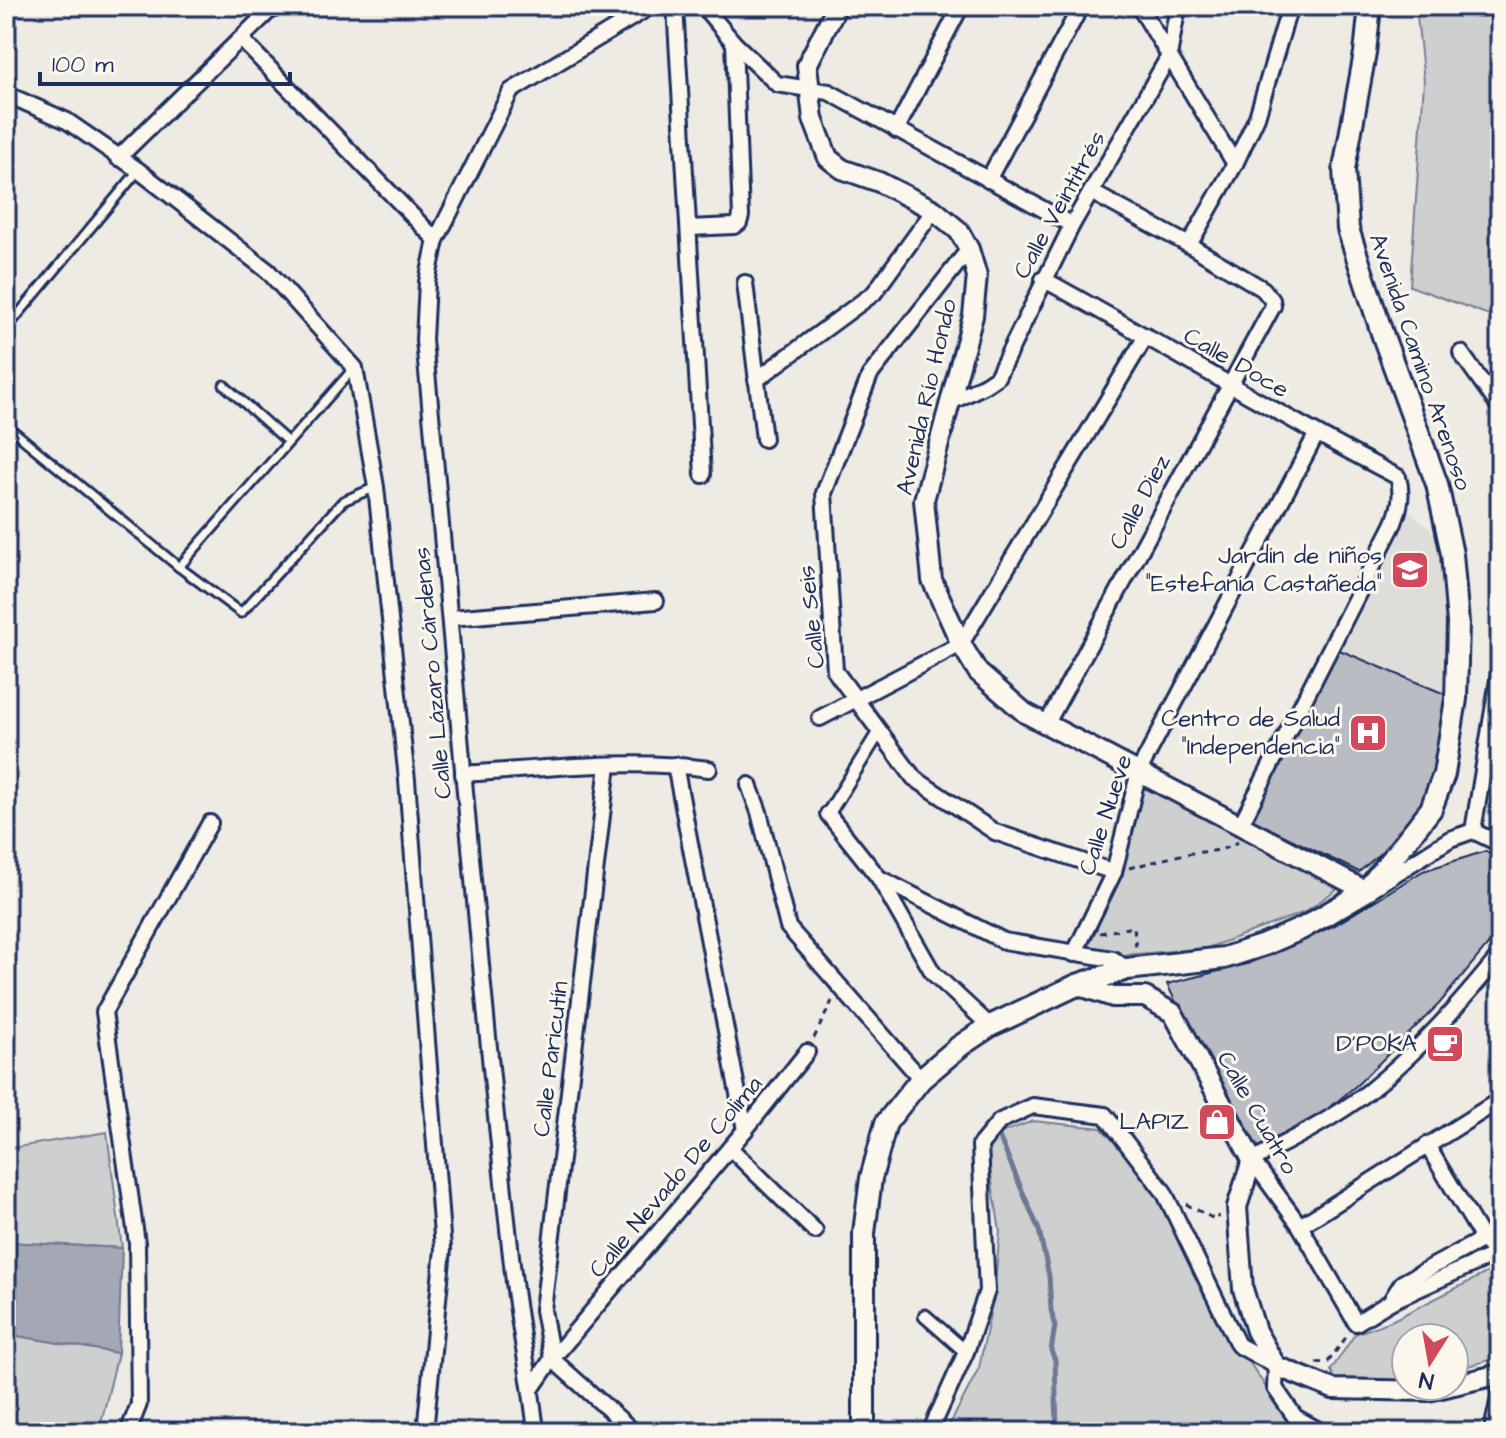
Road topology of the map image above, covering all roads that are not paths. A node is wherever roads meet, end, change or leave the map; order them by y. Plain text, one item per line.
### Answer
1 (281, 6) edge
2 (651, 6) edge
3 (675, 6) edge
4 (703, 6) edge
5 (837, 6) edge
6 (961, 6) edge
7 (1081, 6) edge
8 (1139, 6) edge
9 (1178, 6) edge
10 (1290, 6) edge
11 (1370, 6) edge
12 (241, 39) junction
13 (734, 43) junction
14 (1169, 56) junction
15 (810, 88) junction
16 (6, 94) edge
17 (896, 130) junction
18 (118, 158) junction
19 (1235, 164) junction
20 (138, 170) junction
21 (988, 180) junction
22 (1091, 192) junction
23 (934, 210) junction
24 (1072, 225) junction
25 (689, 228) junction
26 (436, 240) junction
27 (1189, 245) junction
28 (969, 249) junction
29 (1043, 279) junction
30 (745, 283) dead end
31 (6, 329) edge
32 (1146, 336) junction
33 (1461, 353) dead end
34 (355, 368) junction
35 (756, 380) junction
36 (1229, 383) junction
37 (224, 385) dead end
38 (951, 402) junction
39 (1500, 408) edge
40 (6, 425) edge
41 (1316, 435) junction
42 (764, 439) dead end
43 (287, 441) junction
44 (703, 475) dead end
45 (376, 487) junction
46 (179, 567) junction
47 (656, 601) dead end
48 (450, 618) junction
49 (961, 644) junction
50 (1500, 668) edge
51 (854, 698) junction
52 (820, 718) dead end
53 (1046, 725) junction
54 (879, 732) junction
55 (608, 765) junction
56 (675, 765) junction
57 (709, 769) dead end
58 (1139, 771) junction
59 (463, 774) junction
60 (749, 785) dead end
61 (828, 814) joint
62 (210, 823) dead end
63 (1249, 829) junction
64 (1473, 831) junction
65 (1500, 844) edge
66 (1114, 872) junction
67 (879, 878) junction
68 (1366, 891) junction
69 (1074, 954) junction
70 (1500, 955) edge
71 (1132, 963) junction
72 (1077, 985) junction
73 (990, 1026) junction
74 (807, 1052) road end
75 (921, 1079) junction
76 (1500, 1100) edge
77 (745, 1130) junction
78 (1427, 1145) junction
79 (730, 1148) junction
80 (1252, 1160) junction
81 (1300, 1226) junction
82 (815, 1231) dead end
83 (1483, 1239) junction
84 (1498, 1252) edge
85 (1390, 1302) junction
86 (925, 1316) dead end
87 (966, 1352) junction
88 (552, 1359) junction
89 (1276, 1366) junction
90 (1500, 1376) edge
91 (1470, 1382) edge
92 (532, 1388) junction
93 (1390, 1390) edge
94 (128, 1432) edge
95 (425, 1432) edge
96 (536, 1432) edge
97 (634, 1432) edge
98 (864, 1432) edge
99 (930, 1432) edge
100 (1322, 1432) edge
101 (1488, 1432) edge

1 - 12 street
2 - 26 street, Calle Lázaro Cárdenas
3 - 25 street
4 - 13 street
5 - 15 street, Avenida Río Hondo
6 - 17 street
7 - 21 street
8 - 14 street
9 - 14 street, Calle Veintitrés
10 - 19 street
11 - 68 main road, Avenida Camino Arenoso
12 - 18 street
12 - 26 street
13 - 15 street
13 - 25 street
14 - 19 street
14 - 22 street, Calle Veintitrés
15 - 17 street
15 - 23 street, Avenida Río Hondo
16 - 18 street
17 - 21 street
18 - 20 street
19 - 27 street
20 - 31 lane
20 - 34 street
21 - 24 street
22 - 24 street, Calle Veintitrés
22 - 27 street
23 - 28 street, Avenida Río Hondo
23 - 35 street
24 - 29 street, Calle Veintitrés
25 - 44 street
26 - 48 street, Calle Lázaro Cárdenas
27 - 36 street, Calle Diez
28 - 38 street, Avenida Río Hondo
28 - 51 street, Calle Seis
29 - 32 street, Calle Doce
29 - 38 street, Calle Veintitrés
30 - 35 street
32 - 36 street, Calle Doce
32 - 49 street
33 - 39 street
34 - 43 lane
34 - 45 street
35 - 42 street
36 - 41 street, Calle Doce
36 - 53 street, Calle Diez
37 - 43 lane
38 - 49 street, Avenida Río Hondo
40 - 46 lane
41 - 58 street, Calle Nueve
41 - 63 street, Calle Doce
43 - 46 lane
45 - 46 lane
45 - 95 street
47 - 48 street
48 - 59 street, Calle Lázaro Cárdenas
49 - 51 street
49 - 53 street, Avenida Río Hondo
50 - 64 street
51 - 52 street
51 - 54 street, Calle Seis
53 - 58 street, Avenida Río Hondo
54 - 61 street
54 - 66 street, Calle Seis
55 - 56 street
55 - 59 street
55 - 88 street, Calle Paricutín
56 - 57 street
56 - 77 street
58 - 63 street, Avenida Río Hondo
58 - 66 street, Calle Nueve
59 - 92 street, Calle Lázaro Cárdenas
60 - 75 street
61 - 67 street
62 - 94 street
63 - 68 street, Avenida Río Hondo
64 - 65 street
64 - 68 street
66 - 69 street, Calle Nueve
67 - 69 street
67 - 73 street
68 - 71 main road, Avenida Camino Arenoso
69 - 71 street
70 - 80 street
71 - 72 main road, Avenida Camino Arenoso
72 - 73 main road, Avenida Camino Arenoso
72 - 80 street, Calle Cuatro
73 - 75 main road, Avenida Camino Arenoso
74 - 77 street, Calle Nevado De Colima
75 - 98 main road, Avenida Camino Arenoso
76 - 78 street
77 - 79 street, Calle Nevado De Colima
78 - 81 street
78 - 83 street
79 - 82 street
79 - 88 street, Calle Nevado De Colima
80 - 81 street, Calle Cuatro
80 - 89 street
81 - 85 street, Calle Cuatro
83 - 84 street
83 - 85 street
84 - 85 street
86 - 87 street
87 - 89 street
87 - 99 street
88 - 92 street, Calle Nevado De Colima
88 - 97 street
89 - 93 street
89 - 100 street
90 - 91 street
90 - 101 lane
92 - 96 street, Calle Lázaro Cárdenas

